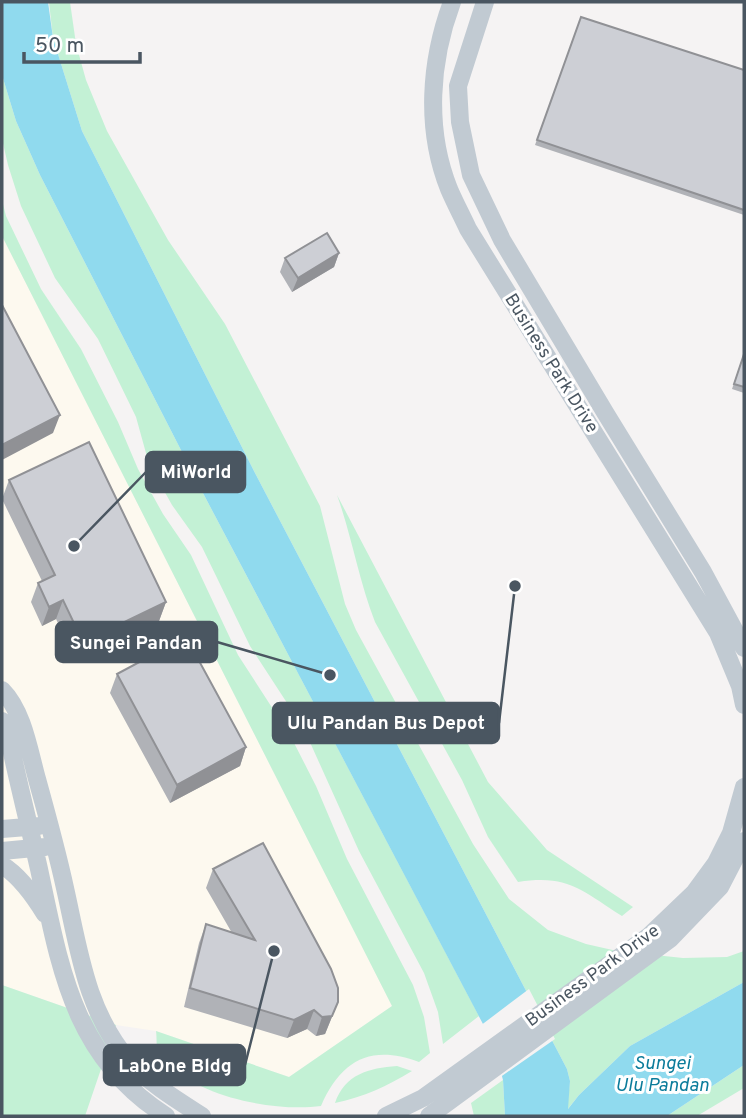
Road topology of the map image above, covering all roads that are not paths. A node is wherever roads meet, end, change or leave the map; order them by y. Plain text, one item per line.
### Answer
1 (452, 2) edge
2 (485, 2) edge
3 (744, 648) edge
4 (2, 690) edge
5 (744, 705) edge
6 (2, 721) edge
7 (9, 739) junction
8 (2, 761) edge
9 (742, 794) edge
10 (49, 825) junction
11 (29, 826) junction
12 (2, 829) edge
13 (744, 841) edge
14 (55, 847) junction
15 (34, 848) junction
16 (2, 850) edge
17 (2, 865) edge
18 (50, 923) junction
19 (166, 1116) edge
20 (202, 1116) edge
21 (386, 1116) edge
22 (429, 1116) edge

1 - 5 street, Business Park Drive
2 - 3 street, Business Park Drive
4 - 10 street
6 - 7 street
7 - 8 street
7 - 11 street
9 - 21 street, Business Park Drive
10 - 11 street
10 - 14 street
11 - 12 street
11 - 15 street
13 - 22 street, Business Park Drive
14 - 15 street
14 - 20 street
15 - 16 street
15 - 18 street
17 - 18 street
18 - 19 street

